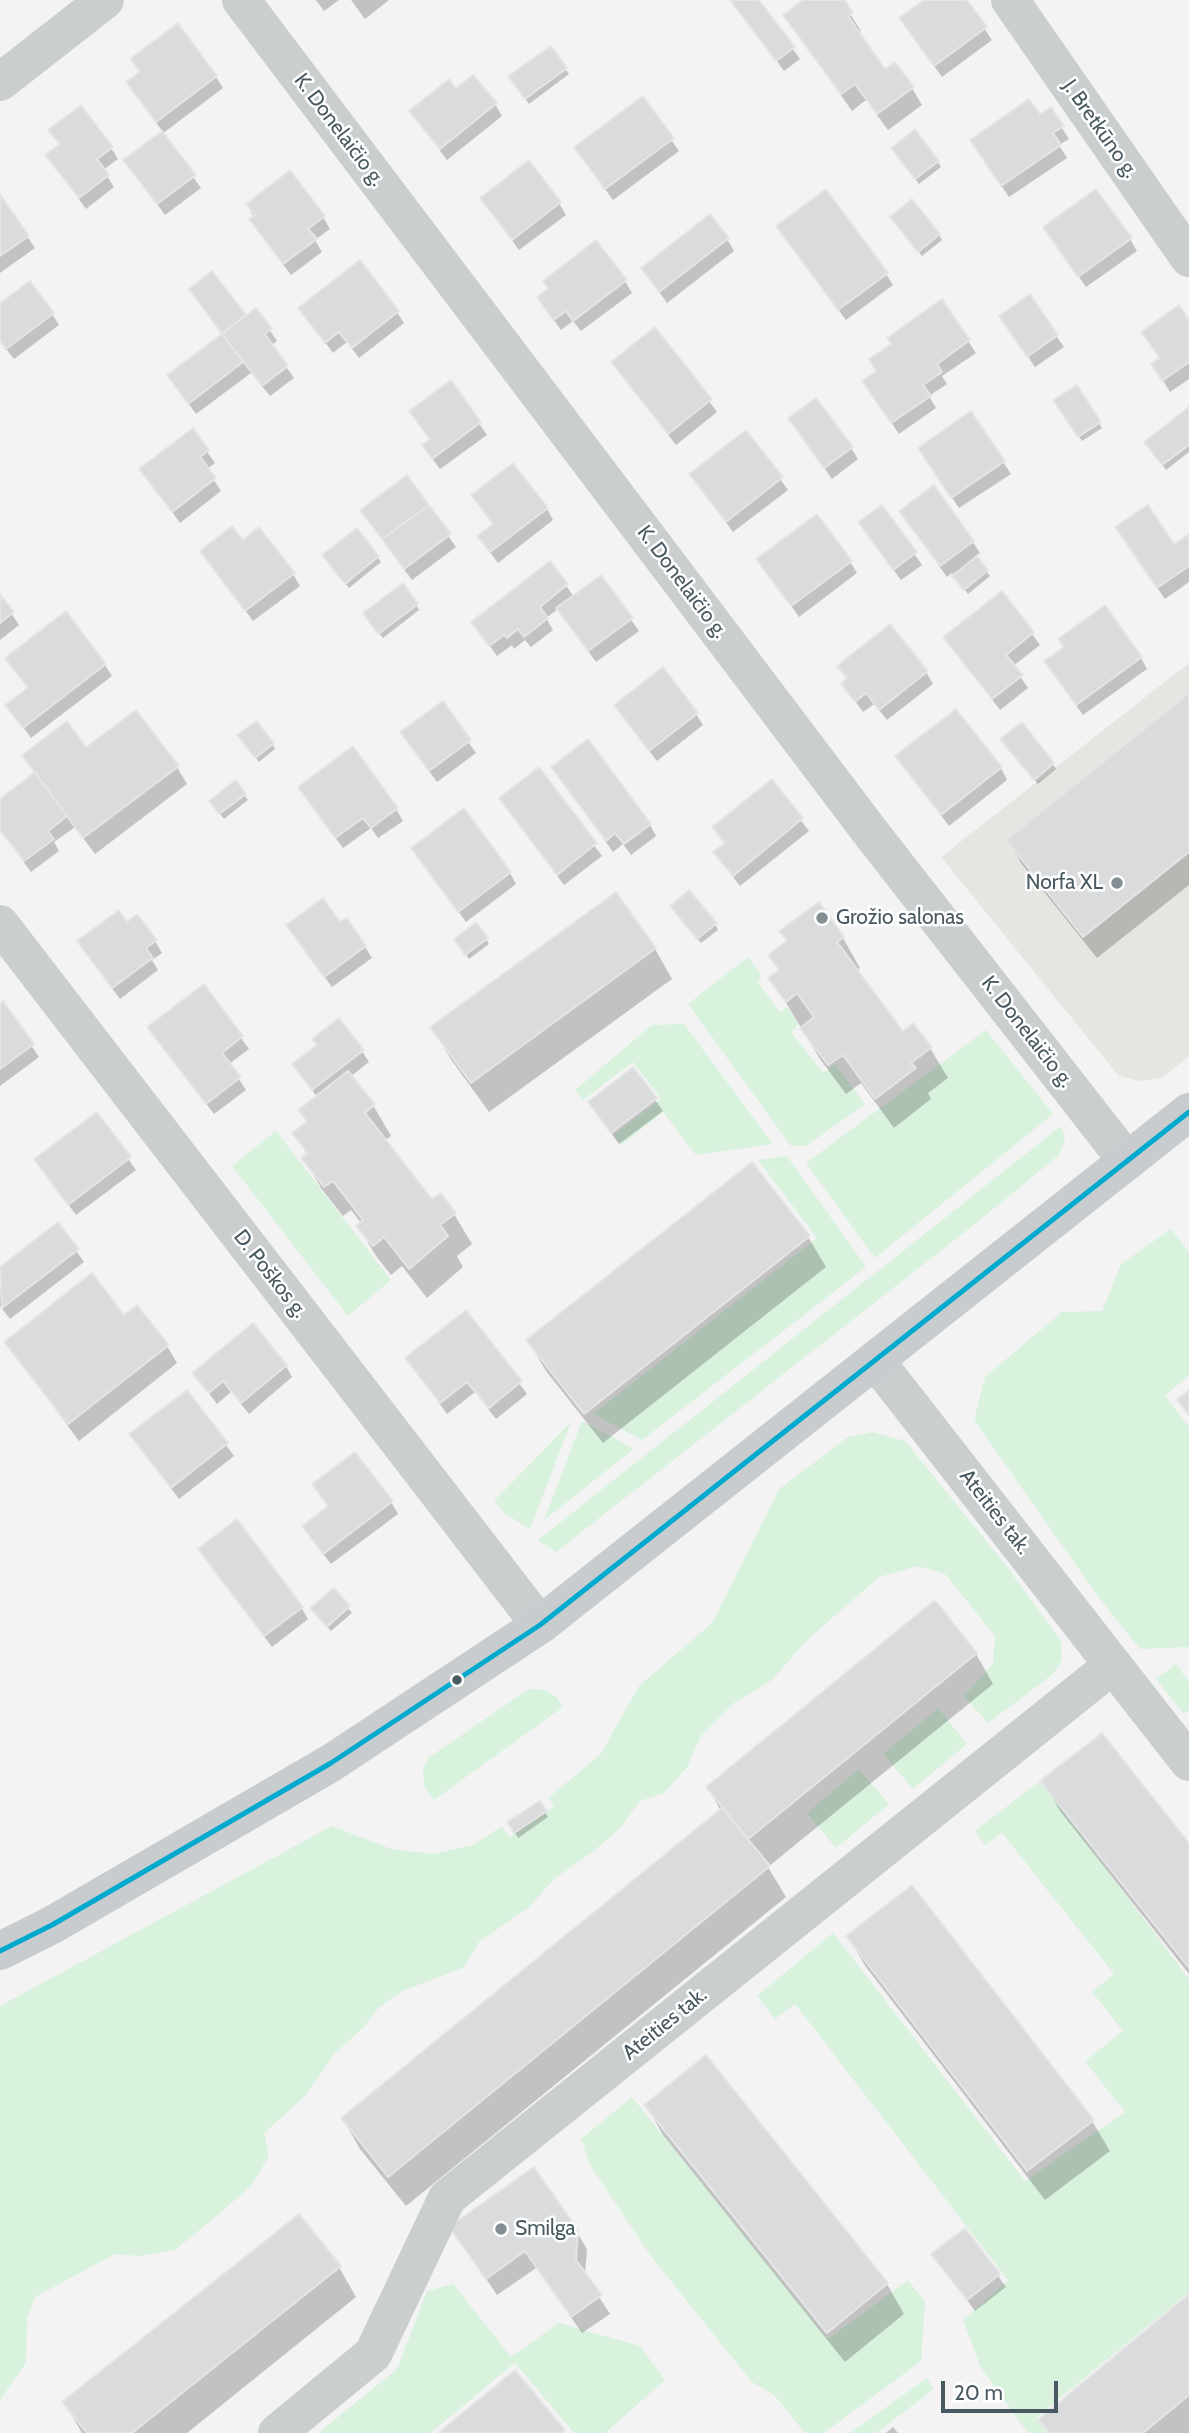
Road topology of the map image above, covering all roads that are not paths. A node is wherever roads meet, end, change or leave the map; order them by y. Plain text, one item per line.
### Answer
1 (105, 0) edge
2 (241, 0) edge
3 (1010, 0) edge
4 (0, 82) edge
5 (1189, 258) edge
6 (0, 924) edge
7 (1189, 1112) edge
8 (1127, 1161) junction
9 (875, 1360) junction
10 (540, 1625) junction
11 (1114, 1665) junction
12 (1189, 1762) edge
13 (0, 1951) edge
14 (277, 2433) edge

1 - 4 street
2 - 8 street, K. Donelaičio g.
3 - 5 street, J. Bretkūno g.
6 - 10 street, D. Poškos g.
7 - 8 main road
8 - 9 main road
9 - 10 main road
9 - 11 street, Ateities tak.
10 - 13 main road
11 - 12 street, Ateities tak.
11 - 14 street, Ateities tak.

